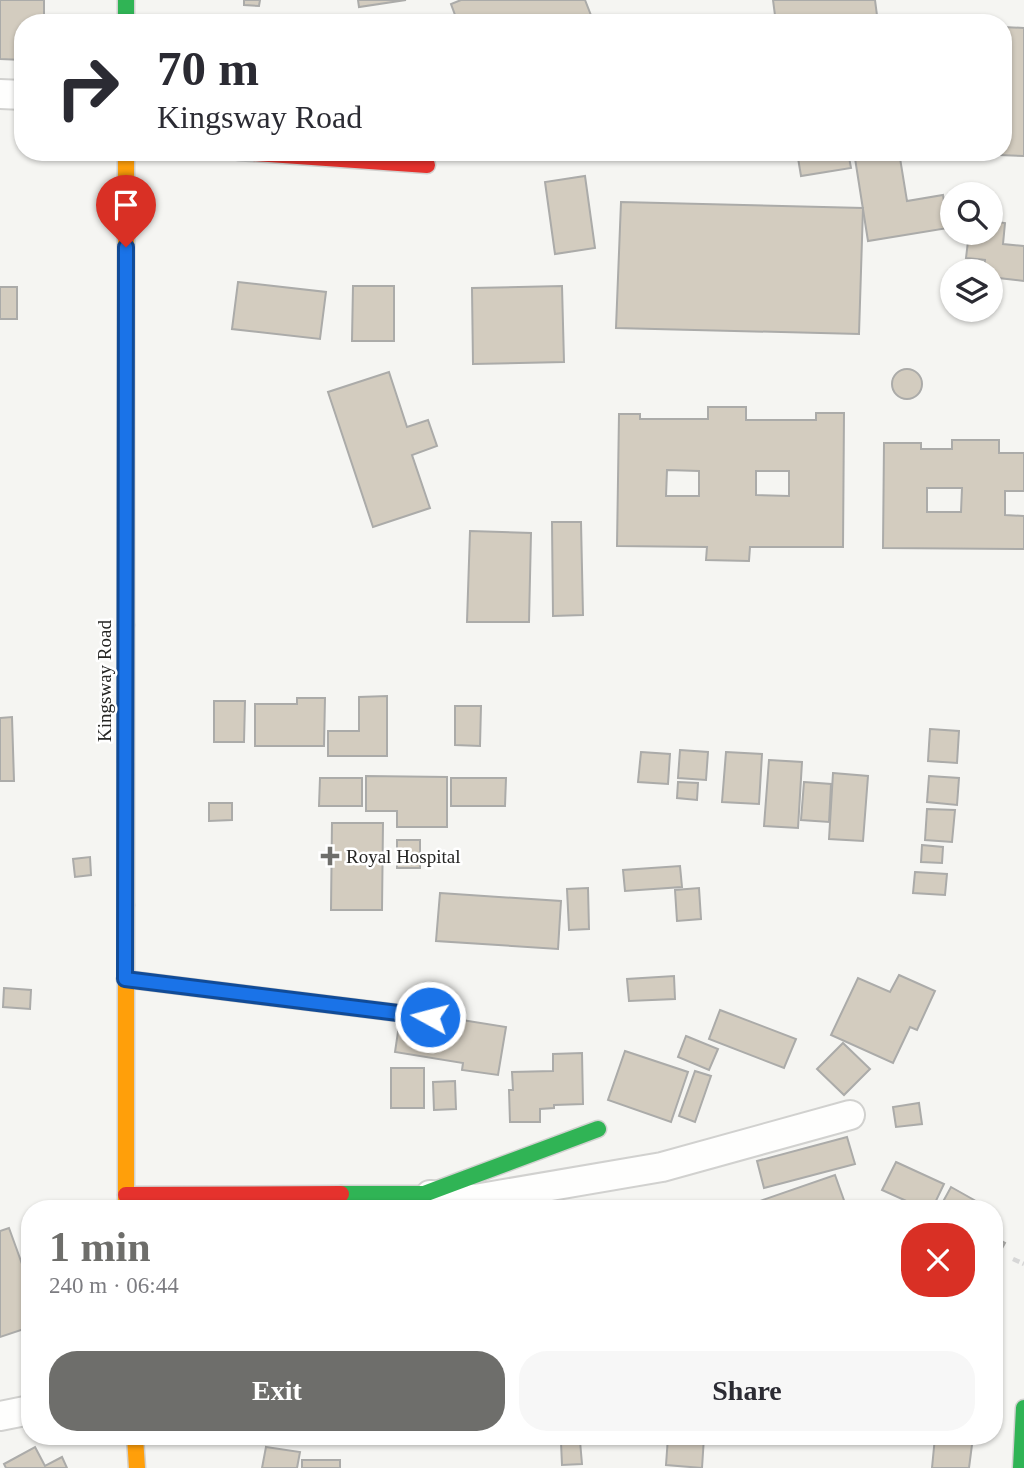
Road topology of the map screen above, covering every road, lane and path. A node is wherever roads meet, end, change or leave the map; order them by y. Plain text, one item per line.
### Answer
1 (126, 161) edge
2 (369, 161) edge
3 (427, 165) dead end
4 (125, 979) junction
5 (430, 1017) dead end
6 (850, 1115) dead end
7 (598, 1129) dead end
8 (424, 1194) junction
9 (126, 1200) edge
10 (200, 1200) edge
11 (1013, 1259) dead end
12 (1024, 1264) edge
13 (1024, 1408) edge
14 (21, 1412) edge
15 (0, 1416) edge
16 (136, 1445) edge
17 (137, 1468) edge
18 (1021, 1468) edge

1 - 4 main road, Kingsway Road
2 - 3 main road
4 - 5 main road
4 - 9 main road, Kingsway Road
6 - 8 street
7 - 8 main road
8 - 10 main road
11 - 12 path
13 - 18 main road
14 - 15 street
16 - 17 main road

